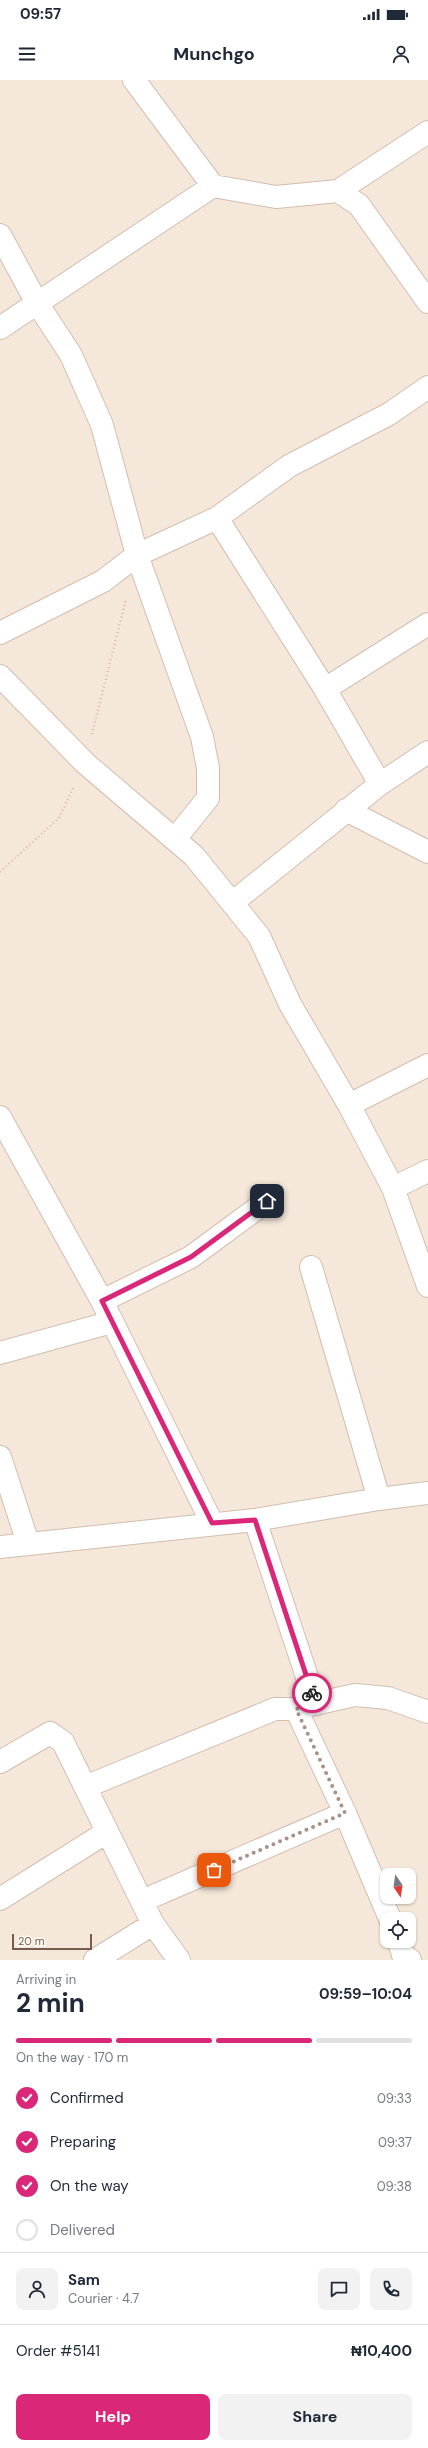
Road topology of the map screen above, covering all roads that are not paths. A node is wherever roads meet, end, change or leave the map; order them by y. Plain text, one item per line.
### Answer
1 (134, 80) edge
2 (428, 132) edge
3 (213, 186) junction
4 (338, 191) junction
5 (0, 235) edge
6 (428, 302) edge
7 (37, 303) junction
8 (0, 328) edge
9 (428, 387) edge
10 (217, 518) junction
11 (137, 555) junction
12 (428, 624) edge
13 (0, 633) edge
14 (0, 676) edge
15 (325, 689) junction
16 (428, 752) edge
17 (380, 784) junction
18 (346, 810) junction
19 (175, 839) junction
20 (428, 852) edge
21 (232, 903) junction
22 (428, 1065) edge
23 (349, 1105) junction
24 (0, 1117) edge
25 (6, 1141) edge
26 (428, 1171) edge
27 (393, 1188) junction
28 (267, 1201) dead end
29 (311, 1267) dead end
30 (428, 1282) edge
31 (102, 1301) junction
32 (112, 1322) junction
33 (0, 1353) edge
34 (0, 1457) edge
35 (428, 1493) edge
36 (379, 1499) junction
37 (255, 1520) junction
38 (212, 1523) junction
39 (28, 1543) junction
40 (0, 1547) edge
41 (306, 1706) junction
42 (428, 1712) edge
43 (0, 1762) edge
44 (85, 1787) junction
45 (345, 1813) junction
46 (108, 1832) junction
47 (0, 1899) edge
48 (142, 1901) junction
49 (387, 1912) edge
50 (153, 1924) junction
51 (401, 1948) edge
52 (428, 1957) edge
53 (95, 1960) edge
54 (179, 1960) edge
55 (410, 1960) edge
56 (424, 1960) edge

1 - 3 street
2 - 4 street
3 - 4 street
3 - 7 street
4 - 6 street
5 - 7 street
7 - 8 street
7 - 11 street
9 - 10 street
10 - 11 street
10 - 15 street
11 - 13 street
11 - 19 street
12 - 15 street
14 - 19 street
15 - 17 street
16 - 17 street
17 - 18 street
18 - 20 street
18 - 21 street
19 - 21 street
21 - 23 street
22 - 23 street
23 - 27 street
24 - 25 street
25 - 31 street
26 - 27 street
27 - 30 street
28 - 31 street
29 - 36 street
31 - 32 street
32 - 33 street
32 - 38 street
34 - 39 street
35 - 36 street
36 - 37 street
37 - 38 street
37 - 41 street
38 - 39 street
39 - 40 street
41 - 42 street
41 - 44 street
41 - 45 street
43 - 44 street
44 - 46 street
45 - 48 street
45 - 49 street
46 - 47 street
46 - 48 street
48 - 50 street
50 - 53 street
50 - 54 street
51 - 55 street
52 - 56 street

